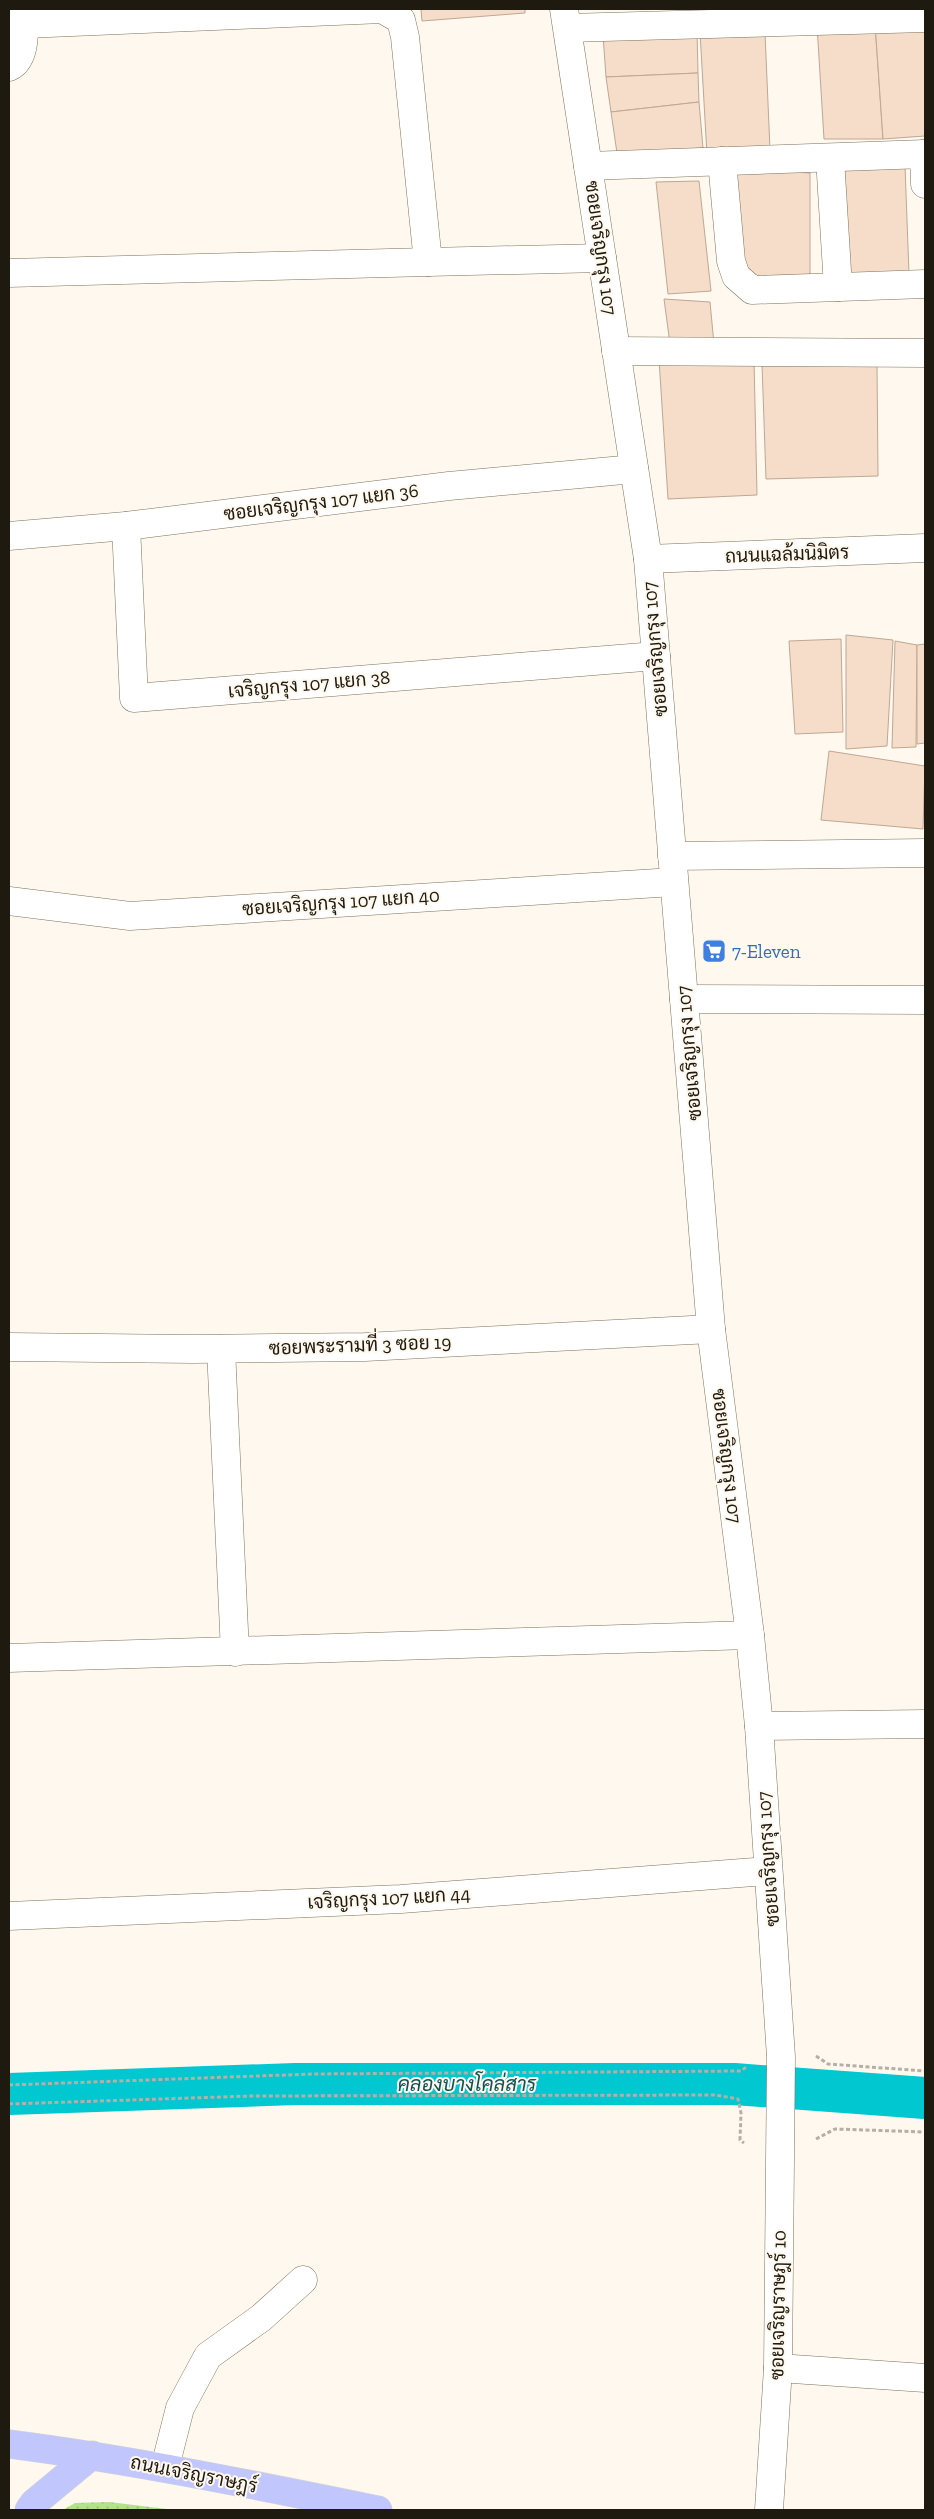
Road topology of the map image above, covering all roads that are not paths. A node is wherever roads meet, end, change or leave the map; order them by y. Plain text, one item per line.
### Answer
1 (382, 9) edge
2 (24, 16) edge
3 (566, 18) edge
4 (925, 18) edge
5 (9, 67) edge
6 (925, 154) edge
7 (830, 158) junction
8 (722, 161) junction
9 (588, 166) junction
10 (925, 184) edge
11 (602, 258) junction
12 (428, 262) junction
13 (9, 273) edge
14 (925, 284) edge
15 (838, 287) junction
16 (616, 351) junction
17 (925, 354) edge
18 (634, 469) junction
19 (126, 526) junction
20 (9, 536) edge
21 (925, 548) edge
22 (648, 559) junction
23 (656, 656) junction
24 (925, 853) edge
25 (673, 869) junction
26 (9, 901) edge
27 (684, 999) junction
28 (925, 1000) edge
29 (711, 1329) junction
30 (9, 1347) edge
31 (221, 1349) junction
32 (750, 1636) junction
33 (234, 1652) junction
34 (9, 1658) edge
35 (925, 1724) edge
36 (759, 1726) junction
37 (768, 1871) junction
38 (9, 1916) edge
39 (780, 2100) joint
40 (303, 2280) dead end
41 (778, 2368) junction
42 (925, 2378) edge
43 (9, 2444) edge
44 (92, 2455) junction
45 (165, 2467) junction
46 (29, 2510) edge
47 (378, 2510) edge
48 (769, 2510) edge

1 - 2 street
1 - 12 street
2 - 5 street
3 - 4 street
3 - 9 street, ซอยเจริญกรุง 107
6 - 7 street
6 - 10 street
7 - 8 street
7 - 15 street
8 - 9 street
8 - 15 street
9 - 11 street, ซอยเจริญกรุง 107
11 - 12 street
11 - 16 street, ซอยเจริญกรุง 107
12 - 13 street
14 - 15 street
16 - 17 street
16 - 18 street, ซอยเจริญกรุง 107
18 - 19 street, ซอยเจริญกรุง 107 แยก 36
18 - 22 street, ซอยเจริญกรุง 107
19 - 20 street, ซอยเจริญกรุง 107 แยก 36
19 - 23 street, เจริญกรุง 107 แยก 38
21 - 22 street, ถนนแฉล้มนิมิตร
22 - 23 street, ซอยเจริญกรุง 107
23 - 25 street, ซอยเจริญกรุง 107
24 - 25 street, ซอยเจริญกรุง 107 แยก 40
25 - 26 street, ซอยเจริญกรุง 107 แยก 40
25 - 27 street, ซอยเจริญกรุง 107
27 - 28 street
27 - 29 street, ซอยเจริญกรุง 107
29 - 31 street, ซอยพระรามที่ 3 ซอย 19
29 - 32 street, ซอยเจริญกรุง 107
30 - 31 street, ซอยพระรามที่ 3 ซอย 19
31 - 33 street
32 - 33 street
32 - 36 street, ซอยเจริญกรุง 107
33 - 34 street
35 - 36 street
36 - 37 street, ซอยเจริญกรุง 107
37 - 38 street, เจริญกรุง 107 แยก 44
37 - 39 street, ซอยเจริญกรุง 107
39 - 41 street, ซอยเจริญราษฎร์ 10
40 - 45 street
41 - 42 street
41 - 48 street, ซอยเจริญราษฎร์ 10
43 - 44 main road, ถนนเจริญราษฎร์
44 - 45 main road, ถนนเจริญราษฎร์
44 - 46 main road
45 - 47 main road, ถนนเจริญราษฎร์

